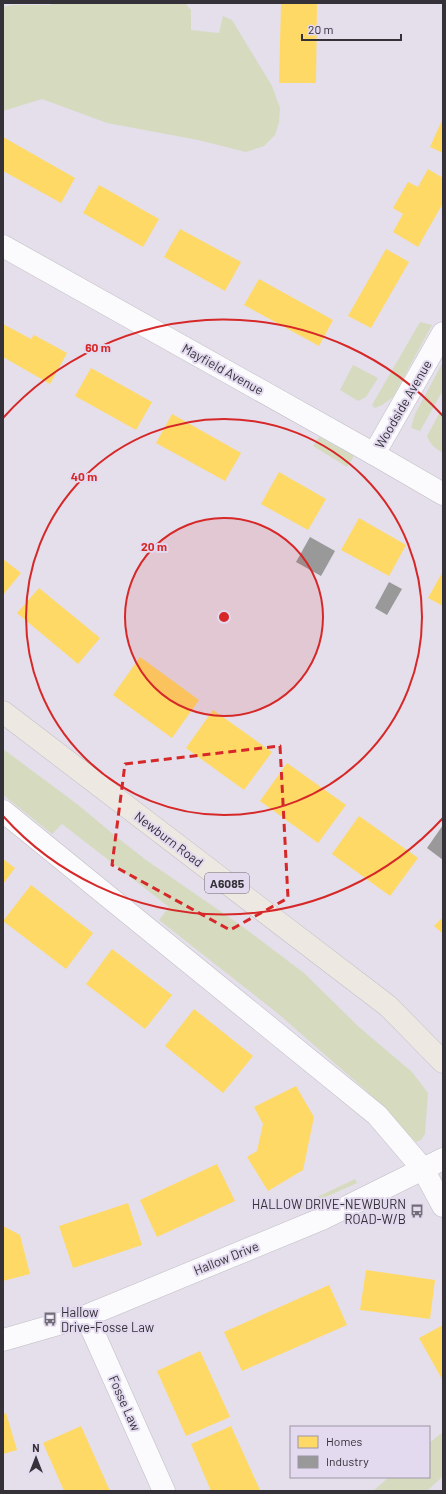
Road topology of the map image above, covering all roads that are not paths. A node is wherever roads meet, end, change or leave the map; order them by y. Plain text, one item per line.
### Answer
1 (3, 246) edge
2 (443, 333) edge
3 (374, 454) junction
4 (443, 494) edge
5 (3, 712) edge
6 (3, 811) edge
7 (443, 1062) edge
8 (443, 1159) edge
9 (423, 1170) junction
10 (443, 1206) edge
11 (86, 1316) junction
12 (3, 1340) edge
13 (164, 1491) edge

1 - 3 street, Mayfield Avenue
2 - 3 street, Woodside Avenue
3 - 4 street, Mayfield Avenue
5 - 7 main road, Newburn Road / A6085
6 - 9 street
8 - 9 street, Hallow Drive
9 - 10 street
9 - 11 street, Hallow Drive
11 - 12 street, Hallow Drive
11 - 13 street, Fosse Law

